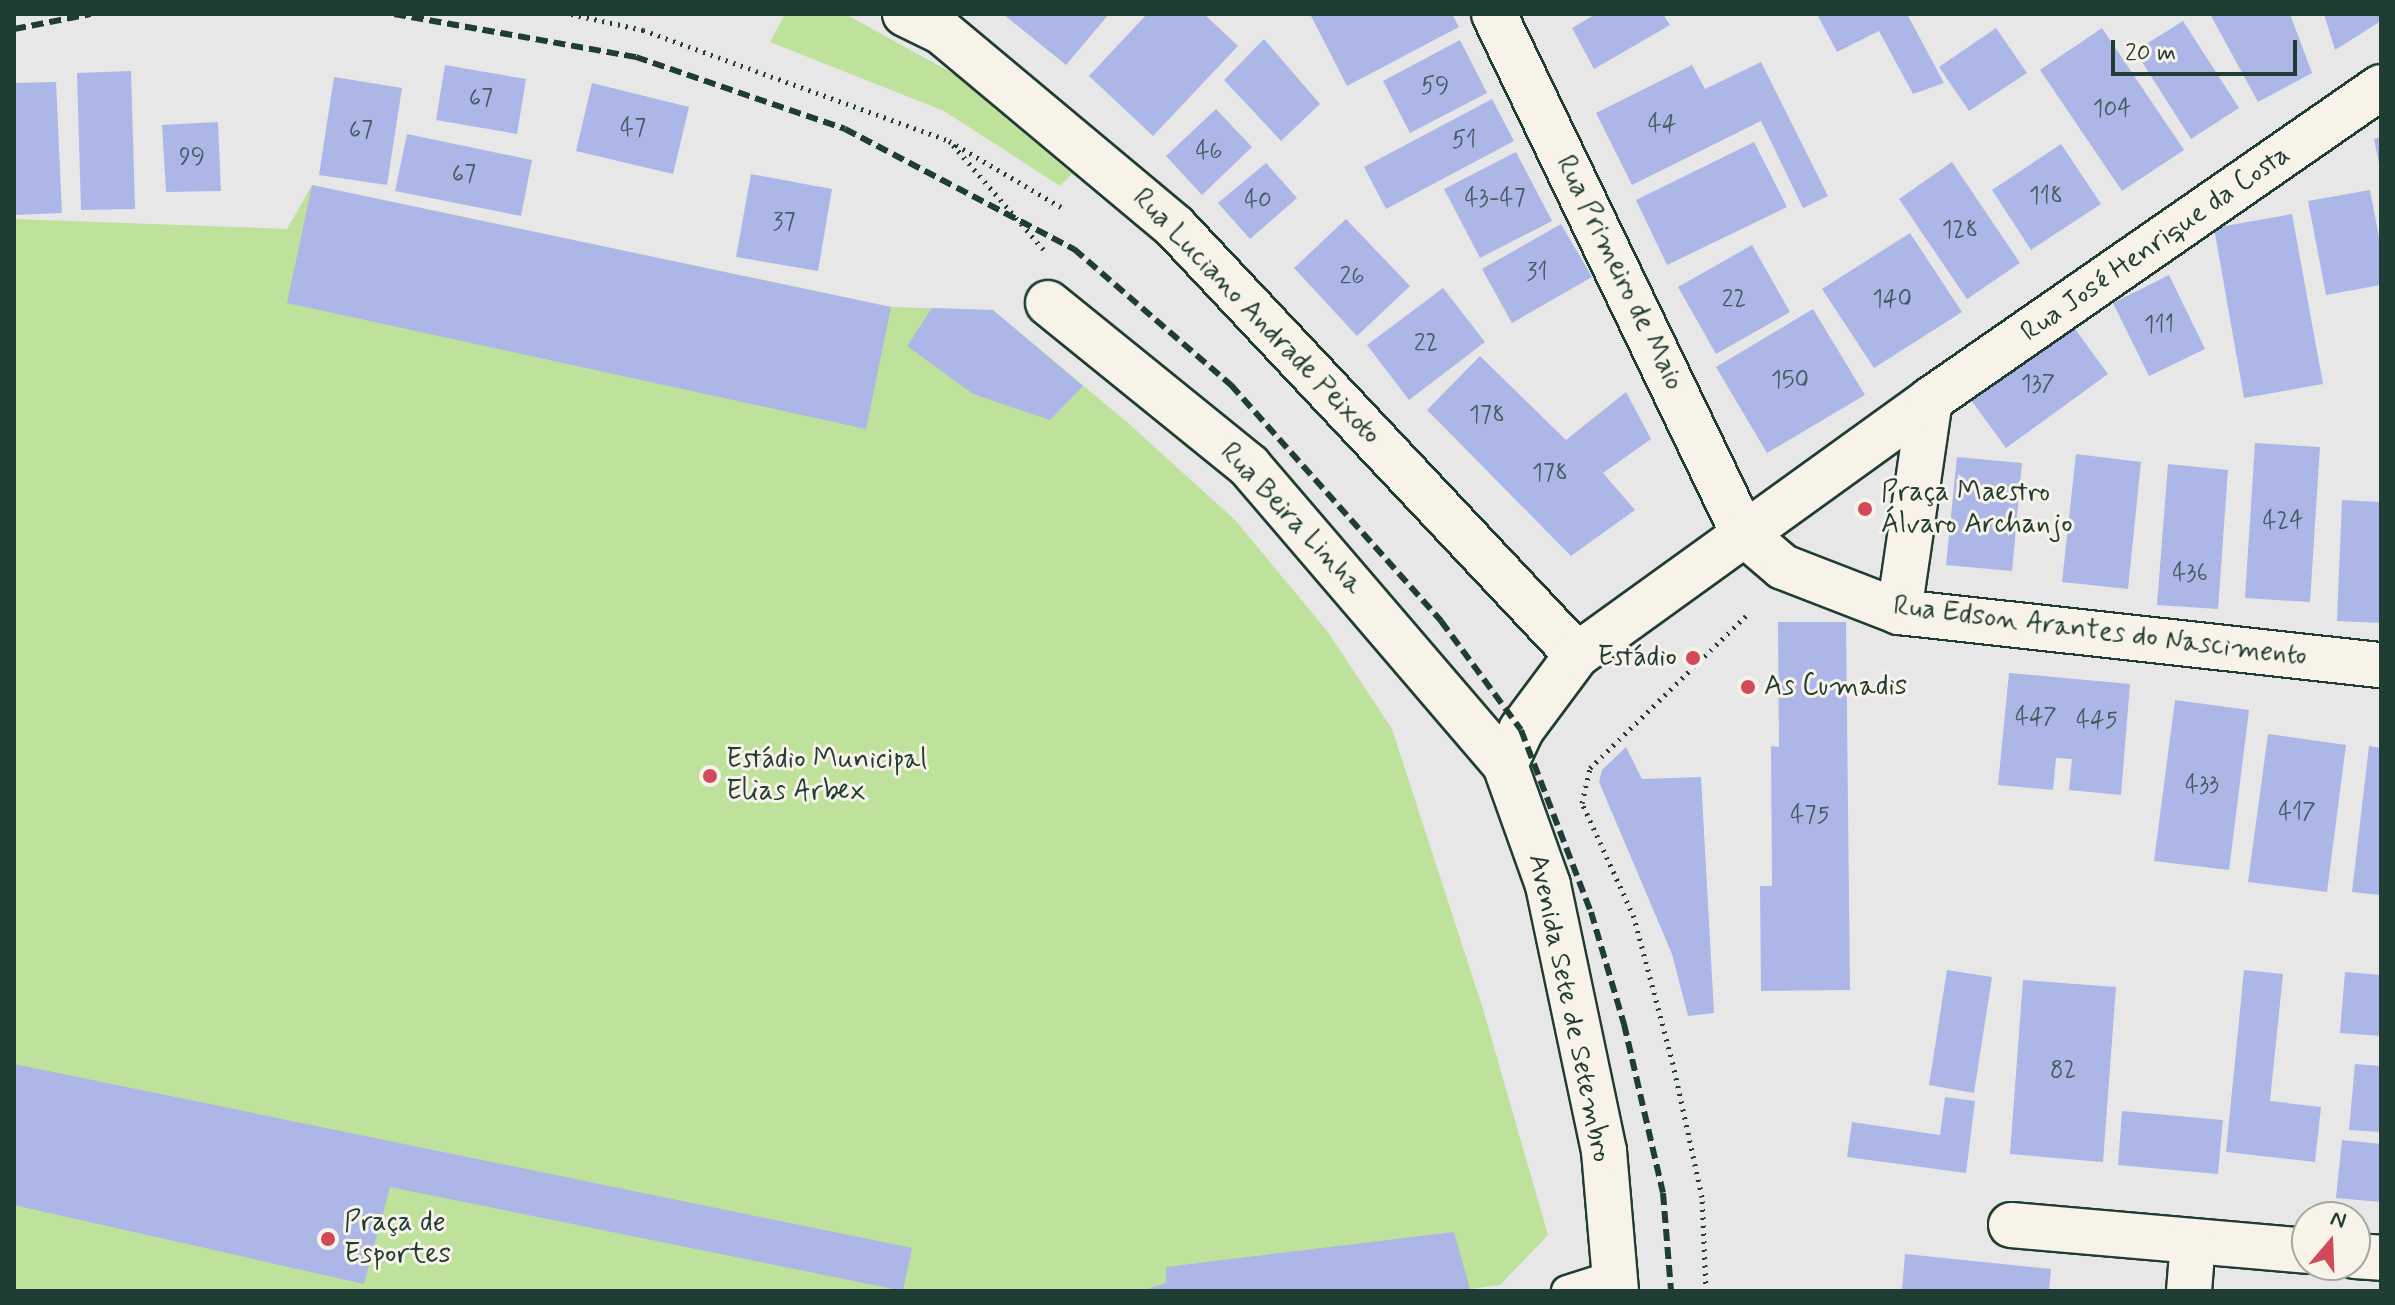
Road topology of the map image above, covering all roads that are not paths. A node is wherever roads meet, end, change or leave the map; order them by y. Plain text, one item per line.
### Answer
1 (905, 14) edge
2 (1494, 14) edge
3 (2381, 87) edge
4 (1048, 303) road end
5 (1930, 400) junction
6 (1743, 533) junction
7 (1899, 612) junction
8 (1577, 655) junction
9 (2381, 665) edge
10 (1505, 765) junction
11 (2011, 1225) dead end
12 (2193, 1241) junction
13 (2291, 1250) edge
14 (1616, 1283) edge
15 (1567, 1291) edge
16 (2189, 1291) edge

1 - 8 street, Rua Luciano Andrade Peixoto
2 - 6 street, Rua Primeiro de Maio
3 - 5 street, Rua José Henrique da Costa
4 - 10 street, Rua Beira Linha
5 - 6 street, Rua José Henrique da Costa
5 - 7 street
6 - 7 street, Rua Edson Arantes do Nascimento
6 - 8 street, Rua José Henrique da Costa
7 - 9 street, Rua Edson Arantes do Nascimento
8 - 10 street
10 - 14 street, Avenida Sete de Setembro
11 - 12 street
12 - 13 street
12 - 16 street
14 - 15 lane

